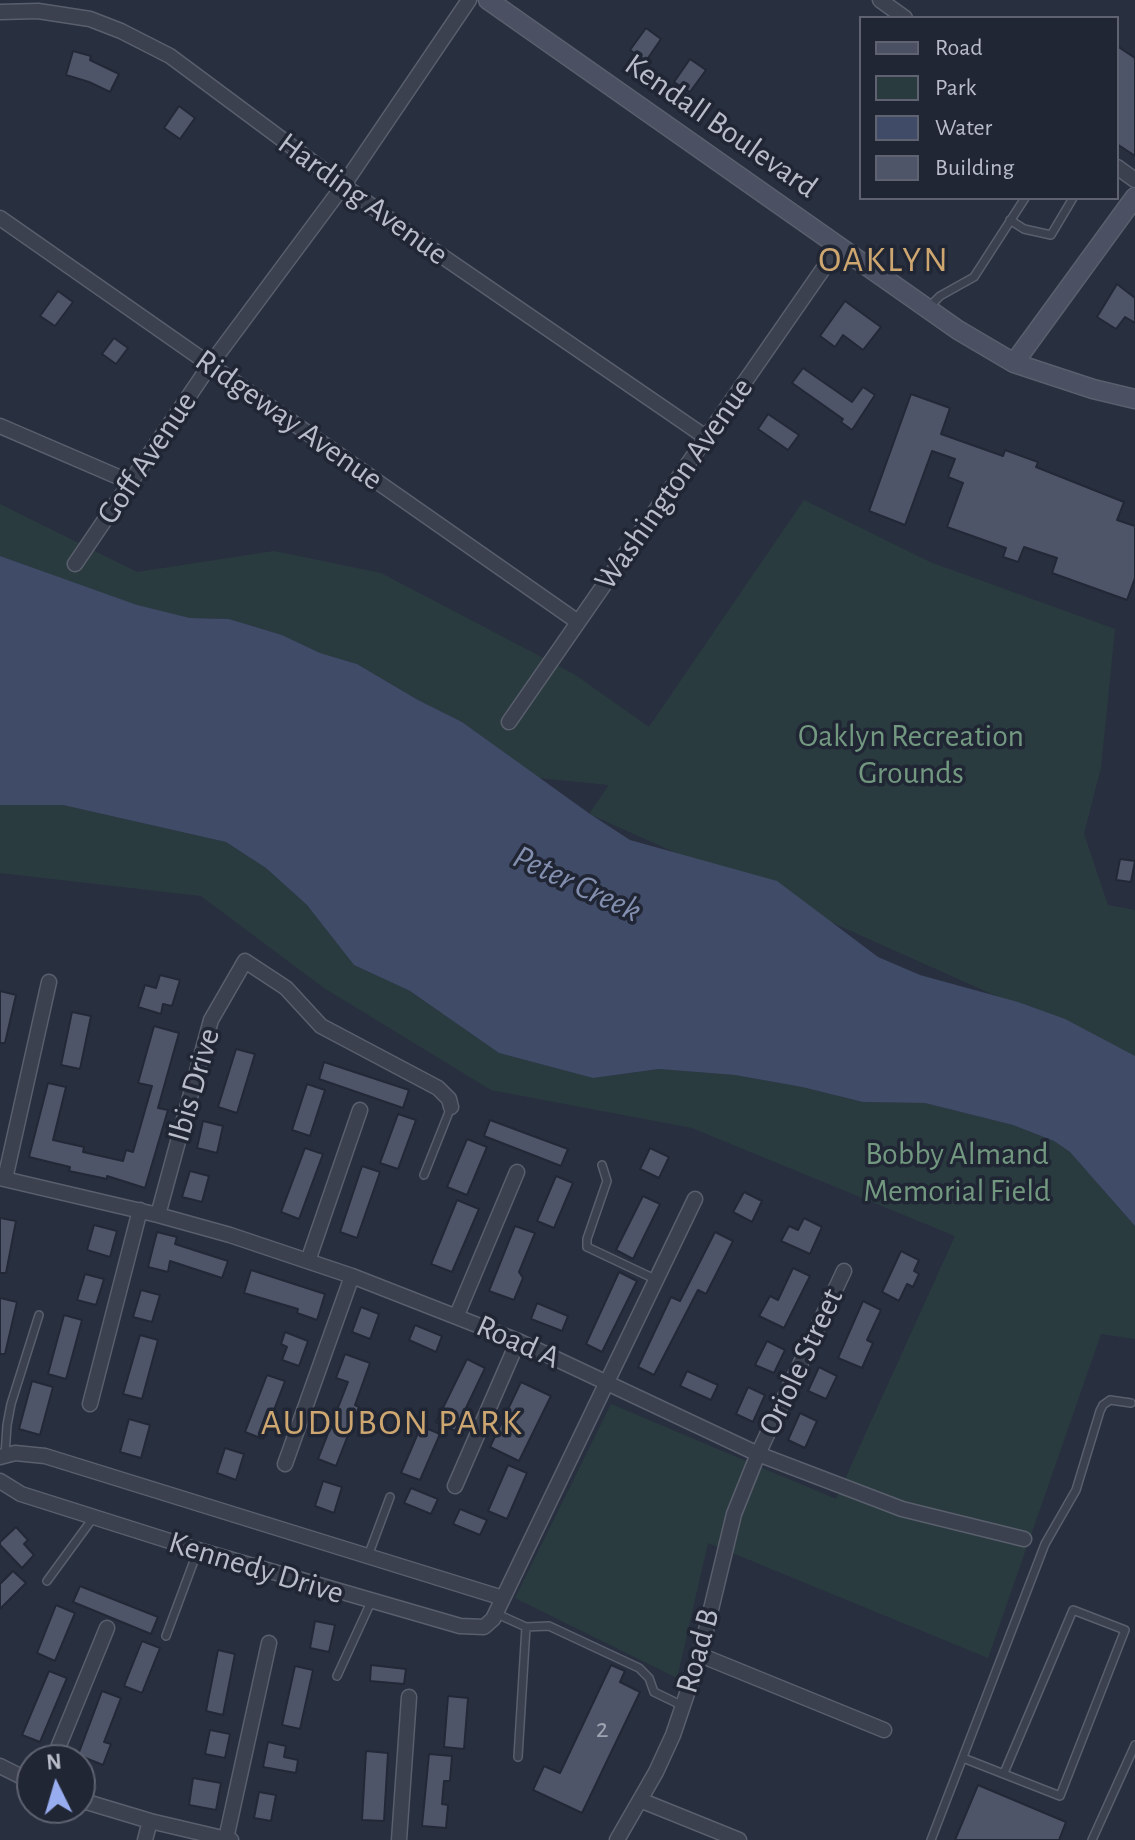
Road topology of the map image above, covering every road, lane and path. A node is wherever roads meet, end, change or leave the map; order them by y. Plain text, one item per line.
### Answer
1 (469, 0) edge
2 (488, 0) edge
3 (880, 0) edge
4 (0, 12) edge
5 (902, 16) edge
6 (343, 186) junction
7 (1135, 197) edge
8 (1024, 200) edge
9 (1072, 200) edge
10 (0, 218) edge
11 (1010, 220) junction
12 (839, 246) junction
13 (928, 309) junction
14 (1014, 363) junction
15 (210, 365) junction
16 (1135, 399) edge
17 (0, 426) edge
18 (707, 438) junction
19 (130, 482) junction
20 (75, 564) dead end
21 (578, 622) junction
22 (509, 722) dead end
23 (49, 982) dead end
24 (451, 1107) joint
25 (360, 1110) dead end
26 (602, 1165) dead end
27 (517, 1172) dead end
28 (424, 1175) dead end
29 (2, 1178) edge
30 (695, 1199) dead end
31 (140, 1210) junction
32 (158, 1215) junction
33 (308, 1261) junction
34 (844, 1271) dead end
35 (352, 1276) junction
36 (657, 1280) junction
37 (39, 1315) dead end
38 (457, 1315) junction
39 (518, 1341) junction
40 (608, 1383) junction
41 (1131, 1403) dead end
42 (90, 1404) dead end
43 (758, 1454) junction
44 (3, 1456) edge
45 (285, 1464) dead end
46 (0, 1481) edge
47 (455, 1486) dead end
48 (390, 1497) dead end
49 (93, 1518) junction
50 (1024, 1539) dead end
51 (198, 1550) junction
52 (368, 1556) junction
53 (47, 1581) dead end
54 (503, 1598) junction
55 (371, 1602) junction
56 (495, 1613) junction
57 (526, 1627) junction
58 (107, 1628) dead end
59 (166, 1636) dead end
60 (269, 1643) dead end
61 (700, 1655) junction
62 (337, 1676) dead end
63 (409, 1697) dead end
64 (683, 1706) junction
65 (884, 1730) dead end
66 (60, 1744) edge
67 (1135, 1745) edge
68 (518, 1757) dead end
69 (963, 1758) junction
70 (1004, 1773) junction
71 (640, 1800) junction
72 (96, 1805) edge
73 (150, 1821) junction
74 (145, 1840) edge
75 (228, 1840) edge
76 (399, 1840) edge
77 (617, 1840) edge
78 (739, 1840) edge
79 (931, 1840) edge
80 (1092, 1840) edge

1 - 6 street, Goff Avenue
2 - 12 street, Kendall Boulevard
3 - 5 street
4 - 6 street, Harding Avenue
6 - 15 street, Goff Avenue
6 - 18 street, Harding Avenue
7 - 14 street
8 - 11 lane
9 - 11 lane
10 - 15 street, Ridgeway Avenue
11 - 13 lane
12 - 13 street, Kendall Boulevard
12 - 18 street, Washington Avenue
13 - 14 street, Kendall Boulevard
14 - 16 street, Kendall Boulevard
15 - 19 street, Goff Avenue
15 - 21 street, Ridgeway Avenue
17 - 19 street
18 - 21 street, Washington Avenue
19 - 20 street, Goff Avenue
21 - 22 street, Washington Avenue
23 - 29 street
24 - 28 lane
24 - 32 street, Ibis Drive
25 - 33 street
26 - 36 lane
27 - 38 street
29 - 31 street, Road A
30 - 36 street
31 - 32 street, Road A
31 - 42 street
32 - 33 street, Road A
33 - 35 street, Road A
34 - 43 street, Oriole Street
35 - 38 street, Road A
35 - 45 street
36 - 40 street
37 - 44 lane
38 - 39 street, Road A
39 - 40 street, Road A
39 - 47 street
40 - 43 street, Road A
40 - 54 street
41 - 69 lane
43 - 50 street, Road A
43 - 61 street, Road B
44 - 52 street, Kennedy Drive
46 - 49 street, Kennedy Drive
48 - 52 lane
49 - 51 street, Kennedy Drive
49 - 53 lane
51 - 55 street, Kennedy Drive
51 - 59 lane
52 - 54 street, Kennedy Drive
54 - 56 street
55 - 56 street, Kennedy Drive
55 - 62 lane
56 - 57 lane
57 - 64 lane
57 - 68 lane
58 - 66 street
60 - 75 street
61 - 64 street, Road B
61 - 65 street
63 - 76 street
64 - 71 street, Road B
67 - 80 lane
69 - 70 lane
69 - 79 lane
70 - 70 lane
71 - 77 street, Road B
71 - 78 street
72 - 73 street
73 - 74 street
73 - 75 street

